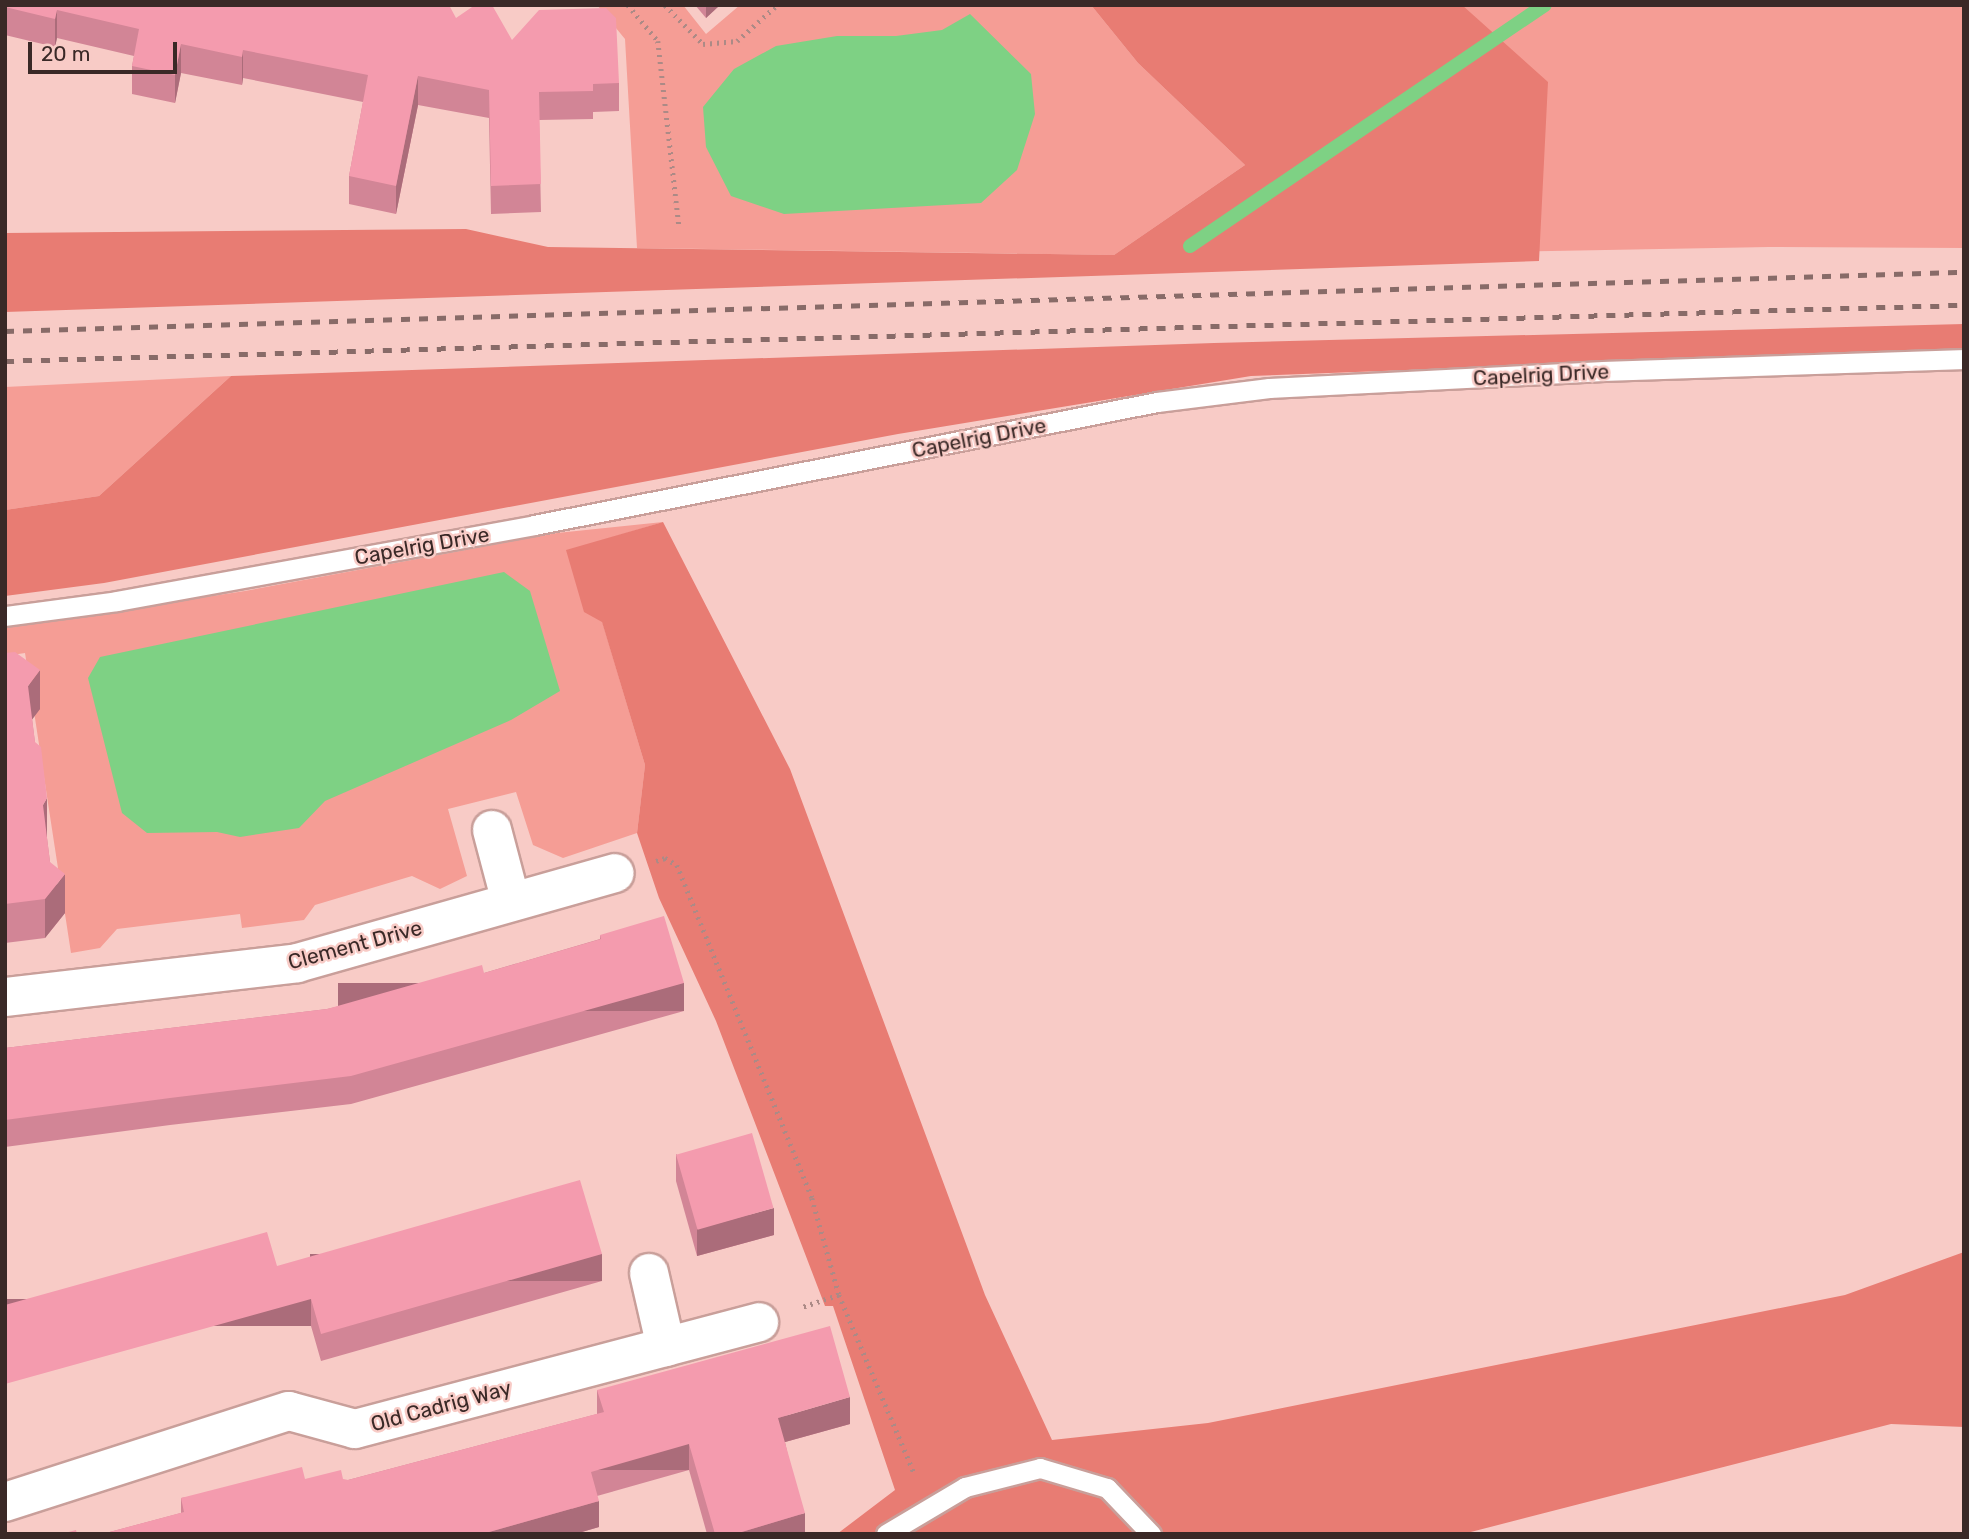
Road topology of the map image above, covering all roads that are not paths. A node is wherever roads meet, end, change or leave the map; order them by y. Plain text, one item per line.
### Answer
1 (1964, 359) edge
2 (5, 616) edge
3 (492, 830) dead end
4 (615, 873) dead end
5 (511, 902) junction
6 (5, 997) edge
7 (649, 1273) dead end
8 (759, 1322) road end
9 (666, 1347) junction
10 (5, 1502) edge
11 (886, 1534) edge
12 (1151, 1534) edge

1 - 2 lane, Capelrig Drive
3 - 5 street
4 - 5 street, Clement Drive
5 - 6 street, Clement Drive
7 - 9 street
8 - 9 street, Old Cadrig Way
9 - 10 street, Old Cadrig Way
11 - 12 lane

